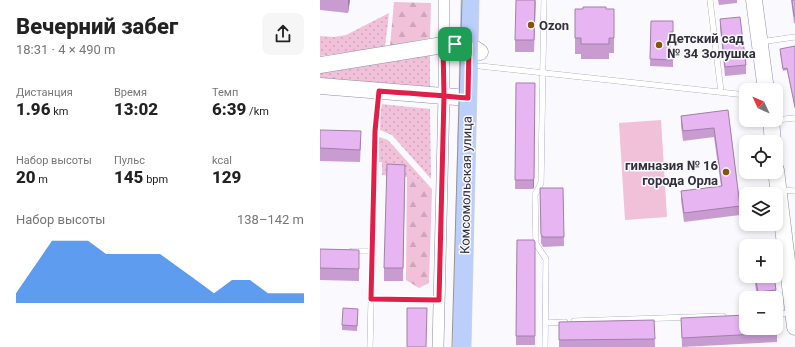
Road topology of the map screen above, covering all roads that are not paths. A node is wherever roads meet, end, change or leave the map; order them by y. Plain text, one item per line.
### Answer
1 (444, 0) edge
2 (470, 0) edge
3 (482, 0) edge
4 (544, 0) edge
5 (710, 0) edge
6 (754, 0) edge
7 (795, 37) edge
8 (760, 42) junction
9 (443, 45) junction
10 (477, 54) junction
11 (320, 65) edge
12 (542, 72) junction
13 (765, 83) edge
14 (320, 86) edge
15 (379, 91) junction
16 (721, 92) junction
17 (739, 94) edge
18 (444, 96) junction
19 (468, 98) junction
20 (795, 118) edge
21 (783, 119) edge
22 (783, 190) edge
23 (795, 191) edge
24 (783, 231) edge
25 (344, 250) edge
26 (372, 251) junction
27 (371, 299) junction
28 (439, 300) junction
29 (730, 316) edge
30 (783, 316) edge
31 (794, 320) edge
32 (546, 322) junction
33 (370, 347) edge
34 (438, 347) edge
35 (462, 347) edge
36 (474, 347) edge
37 (545, 347) edge

1 - 9 street
2 - 10 main road, Комсомольская улица
3 - 10 main road, Комсомольская улица
4 - 12 lane
5 - 16 lane
6 - 8 main road
7 - 8 lane
8 - 13 main road
9 - 10 main road
9 - 11 main road
9 - 18 street
10 - 12 lane
10 - 19 main road, Комсомольская улица
10 - 36 main road, Комсомольская улица
12 - 16 lane
12 - 32 lane
14 - 15 main road
15 - 18 main road
15 - 26 lane
16 - 17 lane
18 - 19 main road
18 - 28 street
19 - 35 main road, Комсомольская улица
20 - 21 lane
22 - 23 lane
24 - 31 main road
25 - 26 lane
26 - 27 lane
27 - 28 lane
27 - 33 lane
28 - 34 street
29 - 32 lane
30 - 31 lane
32 - 37 lane

